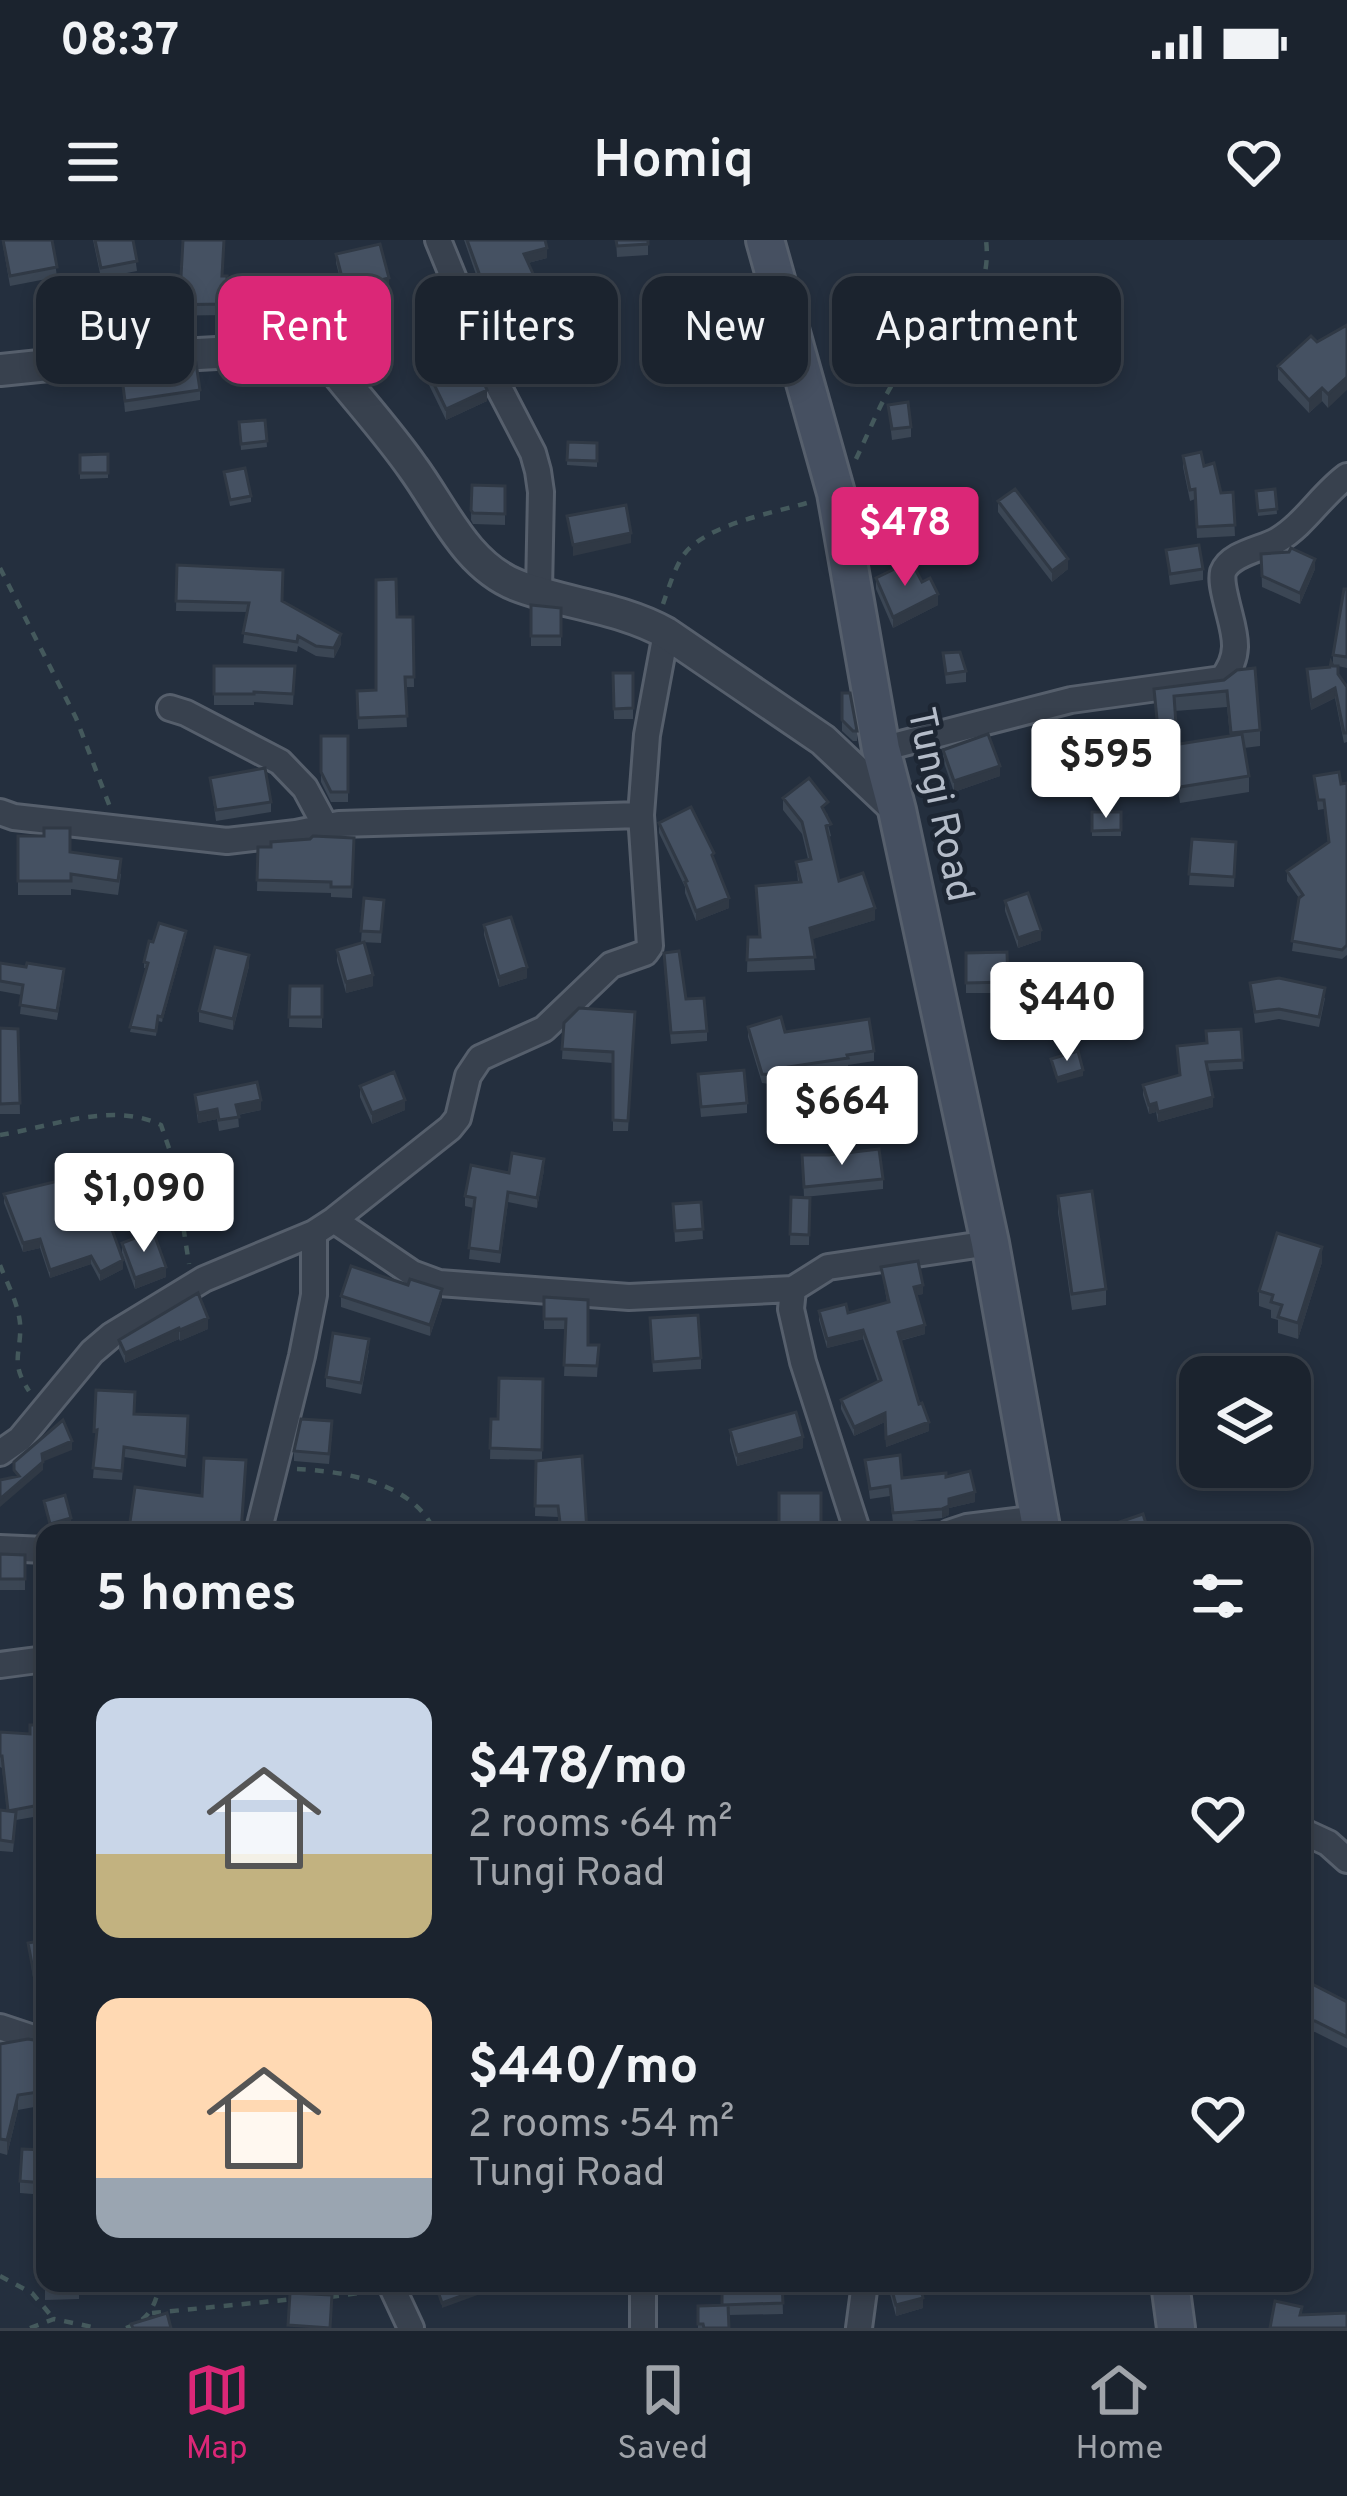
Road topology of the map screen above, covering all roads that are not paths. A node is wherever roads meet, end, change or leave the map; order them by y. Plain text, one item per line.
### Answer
1 (439, 240) edge
2 (765, 240) edge
3 (0, 370) edge
4 (1347, 476) edge
5 (538, 591) junction
6 (660, 629) junction
7 (170, 708) dead end
8 (881, 748) junction
9 (897, 810) junction
10 (0, 812) edge
11 (641, 815) junction
12 (326, 827) junction
13 (324, 1226) junction
14 (990, 1243) junction
15 (793, 1288) junction
16 (0, 1453) edge
17 (260, 1524) edge
18 (855, 1524) edge
19 (1040, 1524) edge
20 (0, 1548) edge
21 (36, 1550) edge
22 (36, 1660) edge
23 (0, 1665) edge
24 (1311, 1836) edge
25 (1347, 1861) edge
26 (0, 2026) edge
27 (36, 2039) edge
28 (395, 2292) edge
29 (643, 2292) edge
30 (865, 2292) edge
31 (1171, 2292) edge
32 (411, 2328) edge
33 (643, 2328) edge
34 (859, 2328) edge
35 (1176, 2328) edge

1 - 5 street
2 - 8 main road, Tungi Road
3 - 5 street
4 - 8 street
5 - 6 street
6 - 9 street
6 - 11 street
7 - 12 street
8 - 9 main road, Tungi Road
9 - 14 main road, Tungi Road
10 - 12 street
11 - 12 street
11 - 13 street
13 - 15 street
13 - 16 street
13 - 17 street
14 - 15 street
14 - 19 main road, Tungi Road
15 - 18 street
20 - 21 street
22 - 23 street
24 - 25 street
26 - 27 street
28 - 32 street
29 - 33 street
30 - 34 street
31 - 35 main road

